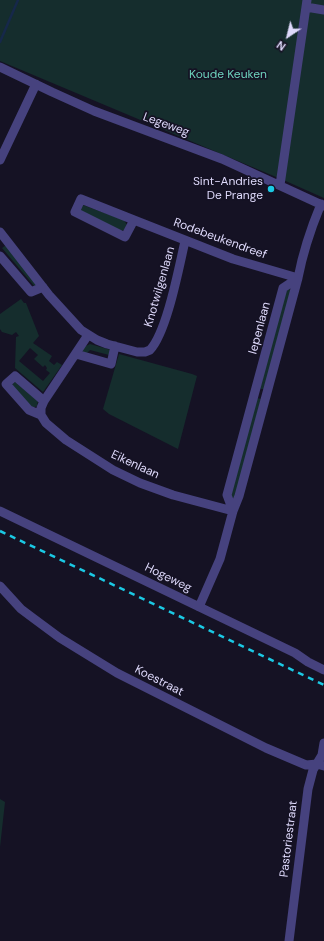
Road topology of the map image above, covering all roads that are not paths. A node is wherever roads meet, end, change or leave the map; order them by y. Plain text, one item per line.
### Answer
1 (306, 4) edge
2 (324, 10) edge
3 (0, 67) edge
4 (36, 84) junction
5 (0, 160) edge
6 (280, 185) junction
7 (322, 205) edge
8 (134, 220) junction
9 (2, 238) edge
10 (185, 241) junction
11 (0, 256) edge
12 (298, 278) junction
13 (43, 287) junction
14 (88, 335) junction
15 (116, 346) junction
16 (76, 354) junction
17 (255, 392) junction
18 (266, 395) junction
19 (44, 401) junction
20 (41, 415) junction
21 (0, 511) edge
22 (233, 511) junction
23 (0, 586) edge
24 (199, 607) junction
25 (323, 667) edge
26 (324, 743) edge
27 (320, 765) edge
28 (288, 941) edge

1 - 2 street
1 - 6 street
3 - 4 street, Legeweg
4 - 5 street
4 - 6 street, Legeweg
6 - 7 street, Legeweg
7 - 12 street, Iepenlaan
8 - 8 street, Rodebeukendreef
8 - 10 street, Rodebeukendreef
9 - 13 street, Knotwilgenlaan
10 - 12 street, Rodebeukendreef
10 - 15 street, Knotwilgenlaan
11 - 13 street
12 - 17 street, Iepenlaan
12 - 18 street, Iepenlaan
13 - 14 street, Knotwilgenlaan
14 - 15 street, Knotwilgenlaan
14 - 16 street
15 - 16 street
16 - 19 street
17 - 18 street
17 - 22 street, Iepenlaan
18 - 22 street, Iepenlaan
19 - 20 street
19 - 20 street, Eikenlaan
20 - 22 street, Eikenlaan
21 - 24 street, Hogeweg
22 - 24 street, Iepenlaan
23 - 27 street, Koestraat
24 - 25 street, Hogeweg
26 - 27 street, Pastoriestraat
27 - 28 street, Pastoriestraat

